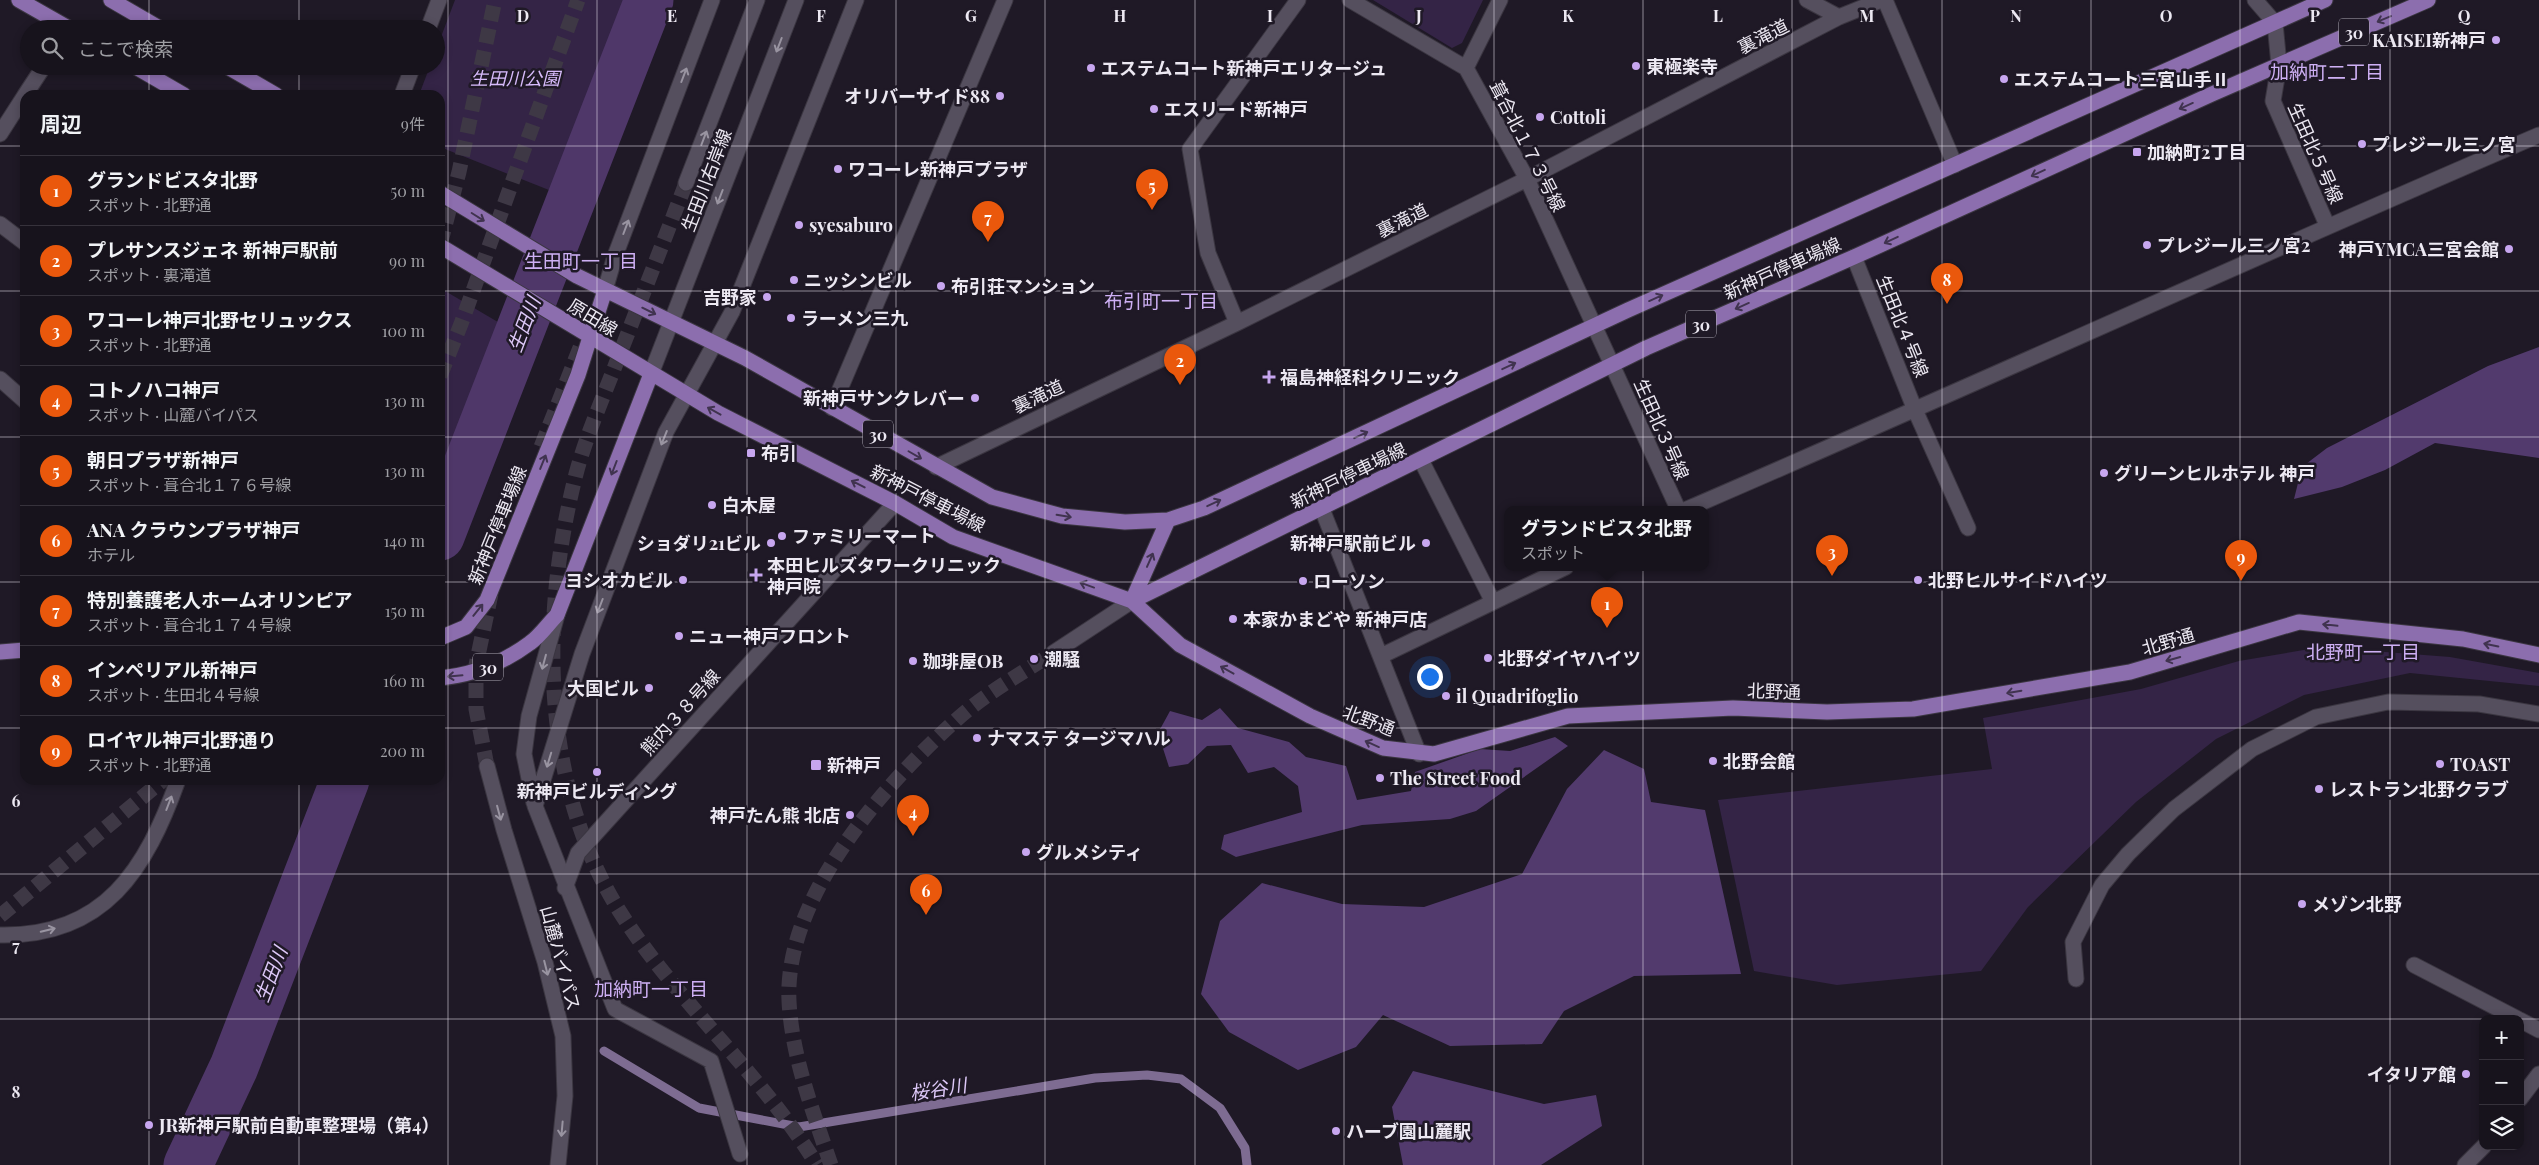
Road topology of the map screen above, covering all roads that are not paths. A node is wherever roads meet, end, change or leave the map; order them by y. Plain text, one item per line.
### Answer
1 (19, 0) edge
2 (111, 0) edge
3 (439, 0) edge
4 (712, 0) edge
5 (756, 0) edge
6 (796, 0) edge
7 (856, 0) edge
8 (1005, 0) edge
9 (1298, 0) edge
10 (1350, 0) edge
11 (1500, 0) edge
12 (1807, 0) edge
13 (1883, 0) edge
14 (2255, 0) edge
15 (2325, 0) edge
16 (2428, 0) edge
17 (1839, 17) junction
18 (55, 20) edge
19 (145, 20) edge
20 (431, 20) edge
21 (2274, 23) junction
22 (2279, 65) junction
23 (1466, 68) junction
24 (38, 75) edge
25 (150, 75) edge
26 (242, 75) edge
27 (410, 75) edge
28 (28, 90) edge
29 (175, 90) edge
30 (267, 90) edge
31 (404, 90) edge
32 (20, 103) edge
33 (0, 134) edge
34 (2539, 134) edge
35 (1955, 165) junction
36 (1526, 180) junction
37 (686, 183) tunnel mouth
38 (445, 196) edge
39 (0, 224) edge
40 (2328, 225) junction
41 (20, 239) edge
42 (445, 249) edge
43 (1854, 257) junction
44 (605, 290) junction
45 (671, 322) junction
46 (1237, 323) junction
47 (1595, 326) junction
48 (590, 337) junction
49 (715, 344) junction
50 (1612, 364) junction
51 (651, 374) junction
52 (0, 379) edge
53 (687, 395) junction
54 (20, 396) edge
55 (832, 408) junction
56 (1916, 410) junction
57 (1421, 460) junction
58 (936, 467) junction
59 (895, 503) junction
60 (1677, 506) edge
61 (1694, 506) edge
62 (1322, 508) junction
63 (1168, 520) junction
64 (1968, 528) dead end
65 (1558, 571) edge
66 (1132, 601) junction
67 (1493, 602) junction
68 (557, 615) junction
69 (445, 636) edge
70 (20, 650) edge
71 (0, 652) edge
72 (1053, 654) tunnel mouth
73 (2539, 655) edge
74 (1381, 656) junction
75 (445, 677) edge
76 (2539, 714) edge
77 (1419, 754) junction
78 (486, 766) tunnel mouth
79 (176, 785) edge
80 (534, 806) junction
81 (565, 888) junction
82 (0, 935) edge
83 (2414, 965) dead end
84 (2076, 979) dead end
85 (2511, 1015) edge
86 (2524, 1022) edge
87 (2539, 1030) edge
88 (2538, 1078) edge
89 (2524, 1094) edge
90 (2480, 1150) edge
91 (740, 1154) dead end
92 (558, 1165) edge
93 (2465, 1165) edge

1 - 18 main road
2 - 19 main road
3 - 20 street
44 -> 4 street
37 -> 5 street
6 -> 45 street, 生田川右岸線
7 - 49 street
8 - 55 street
9 - 46 street
10 - 23 street
11 - 23 street
12 - 17 street
13 - 17 street, 裏滝道
13 - 35 street
14 - 21 street
15 - 21 main road, 新神戸停車場線 / 30
16 -> 22 main road, 新神戸停車場線 / 30
17 - 36 street, 裏滝道
21 - 22 street, 生田北５号線
21 - 35 main road, 新神戸停車場線 / 30
22 - 40 street, 生田北５号線
22 -> 43 main road, 新神戸停車場線 / 30
23 - 36 street, 葺合北１７３号線
24 - 28 street
25 - 29 main road
26 - 30 main road
27 - 31 street
32 - 33 street
34 - 40 street
47 -> 35 main road, 新神戸停車場線 / 30
36 - 46 street, 裏滝道
36 - 47 street, 葺合北１７３号線
38 -> 44 main road, 原田線
39 - 41 street
40 - 56 street
42 - 48 main road, 原田線
43 -> 50 main road, 新神戸停車場線 / 30
43 - 56 street, 生田北４号線
44 -> 45 main road, 新神戸停車場線 / 30
44 - 48 main road, 新神戸停車場線
45 - 49 main road, 新神戸停車場線 / 30
45 - 51 street, 生田川右岸線
46 - 58 street, 裏滝道
47 - 50 street, 葺合北１７３号線
63 -> 47 main road, 新神戸停車場線 / 30
48 - 51 main road, 原田線
69 -> 48 main road, 新神戸停車場線
49 - 53 street
49 - 55 main road, 新神戸停車場線 / 30
50 - 57 main road, 新神戸停車場線 / 30
50 - 60 street, 生田北３号線
51 - 53 main road, 新神戸停車場線
51 -> 68 main road, 30
52 - 54 street
59 -> 53 main road, 新神戸停車場線
53 -> 80 street
55 -> 58 main road, 新神戸停車場線 / 30
56 - 61 street
56 - 64 street, 生田北４号線
57 - 62 main road, 新神戸停車場線 / 30
57 - 67 street
58 -> 63 main road, 新神戸停車場線 / 30
66 -> 59 main road, 新神戸停車場線
59 - 81 street, 熊内３８号線
62 - 66 main road, 新神戸停車場線 / 30
62 - 74 street
66 -> 63 main road
65 - 67 street
66 - 72 street
77 -> 66 main road, 北野通
67 - 74 street
68 -> 75 main road, 30
68 -> 80 street
70 - 71 main road
73 -> 77 main road, 北野通
74 - 77 street
76 - 84 street
78 -> 92 street, 山麓バイパス
82 -> 79 street
80 - 81 street
81 - 91 street
83 - 85 street
86 - 87 street
88 - 89 street
90 - 93 street

